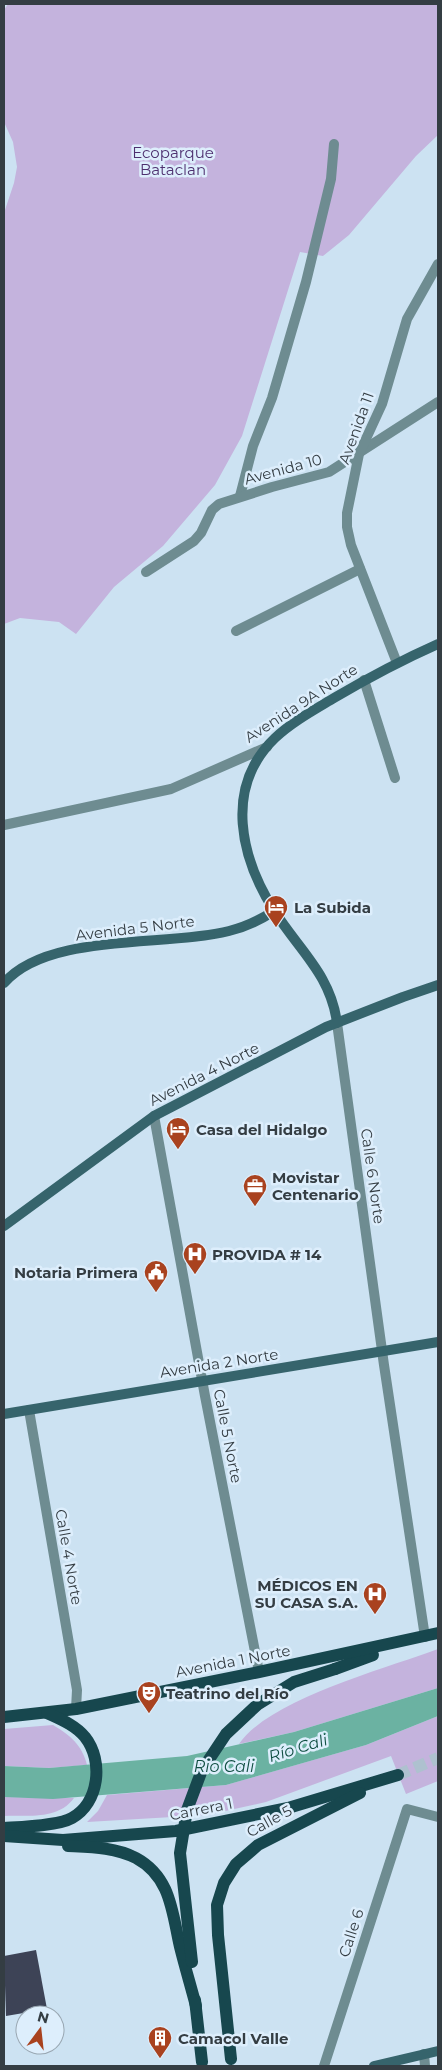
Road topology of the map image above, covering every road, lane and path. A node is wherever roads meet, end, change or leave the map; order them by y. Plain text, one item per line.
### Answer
1 (334, 144) dead end
2 (438, 264) edge
3 (438, 402) edge
4 (359, 454) junction
5 (240, 496) junction
6 (360, 569) junction
7 (146, 572) dead end
8 (236, 631) dead end
9 (438, 644) edge
10 (397, 663) junction
11 (364, 680) junction
12 (267, 747) junction
13 (395, 778) dead end
14 (4, 825) edge
15 (274, 911) junction
16 (4, 984) edge
17 (438, 985) edge
18 (337, 1022) junction
19 (154, 1116) junction
20 (4, 1226) edge
21 (438, 1342) edge
22 (382, 1352) junction
23 (203, 1381) junction
24 (29, 1410) junction
25 (4, 1414) edge
26 (438, 1633) edge
27 (425, 1637) junction
28 (259, 1672) junction
29 (76, 1709) junction
30 (46, 1713) junction
31 (4, 1717) edge
32 (396, 1776) joint
33 (438, 1817) edge
34 (4, 1828) edge
35 (4, 1837) edge
36 (196, 2006) junction
37 (438, 2052) edge
38 (424, 2054) junction
39 (231, 2059) dead end
40 (202, 2062) dead end
41 (324, 2066) edge
42 (374, 2066) edge
43 (425, 2066) edge

1 - 5 street
2 - 4 street, Avenida 11
3 - 4 street, Avenida 10
4 - 5 street, Avenida 10
4 - 6 street, Avenida 11
5 - 7 street, Avenida 10
6 - 8 street
6 - 10 street, Avenida 11
9 - 10 main road, Avenida 9A Norte
10 - 11 main road, Avenida 9A Norte
11 - 12 main road, Avenida 9A Norte
11 - 13 street
12 - 14 street, Avenida 9A Norte
12 - 15 main road, Calle 6 Norte
15 - 16 main road, Avenida 5 Norte
15 - 18 main road, Calle 6 Norte
17 - 18 main road, Avenida 4 Norte
18 - 19 main road, Avenida 4 Norte
18 - 22 street, Calle 6 Norte
19 - 20 main road, Avenida 4 Norte
19 - 23 street, Calle 5 Norte
21 - 22 main road, Avenida 2 Norte
22 - 23 main road, Avenida 2 Norte
22 - 27 street, Calle 6 Norte
23 - 24 main road, Avenida 2 Norte
23 - 28 street, Calle 5 Norte
24 - 25 main road, Avenida 2 Norte
24 - 29 street, Calle 4 Norte
26 - 27 main road, Avenida 1 Norte
27 - 28 main road, Avenida 1 Norte
27 - 36 main road, bridge
28 - 29 main road, Avenida 1 Norte
29 - 30 main road, Avenida 1 Norte
30 - 31 main road, Avenida 1 Norte
30 - 34 main road
32 - 35 main road, Carrera 1
32 - 39 main road, Calle 5
33 - 41 street, Calle 6
35 - 36 main road
36 - 40 main road
37 - 38 main road
38 - 42 main road
38 - 43 street

